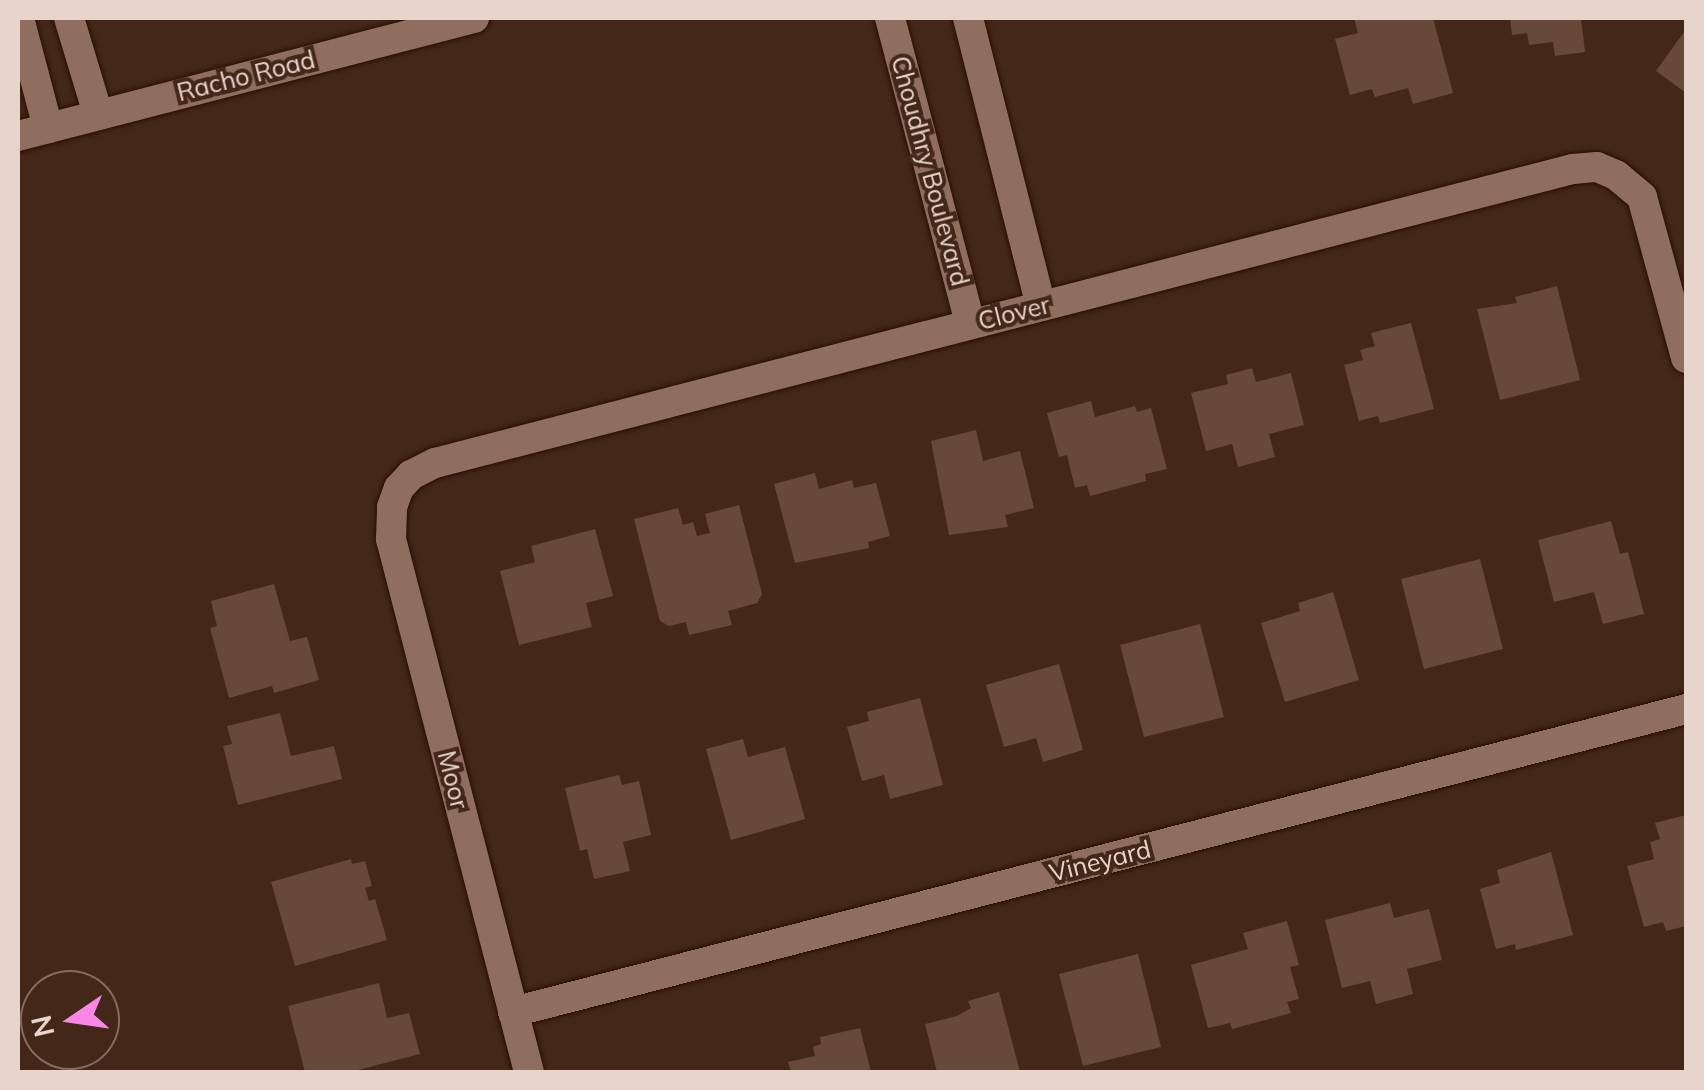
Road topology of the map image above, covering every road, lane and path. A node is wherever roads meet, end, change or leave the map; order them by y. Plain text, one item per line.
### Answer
1 (19, 18) edge
2 (69, 18) edge
3 (474, 18) edge
4 (890, 18) edge
5 (968, 18) edge
6 (98, 114) junction
7 (48, 128) junction
8 (18, 136) edge
9 (1042, 306) junction
10 (970, 324) junction
11 (1686, 358) edge
12 (398, 488) joint
13 (1686, 709) edge
14 (513, 1012) junction
15 (528, 1072) edge

1 - 7 street
2 - 6 street
3 - 6 street, Racho Road
4 - 10 street, Choudhry Boulevard
5 - 9 street
6 - 7 street, Racho Road
7 - 8 street, Racho Road
9 - 10 street, Clover
9 - 11 street, Clover
10 - 12 street, Clover
12 - 14 street, Moor
13 - 14 street, Vineyard
14 - 15 street, Moor

